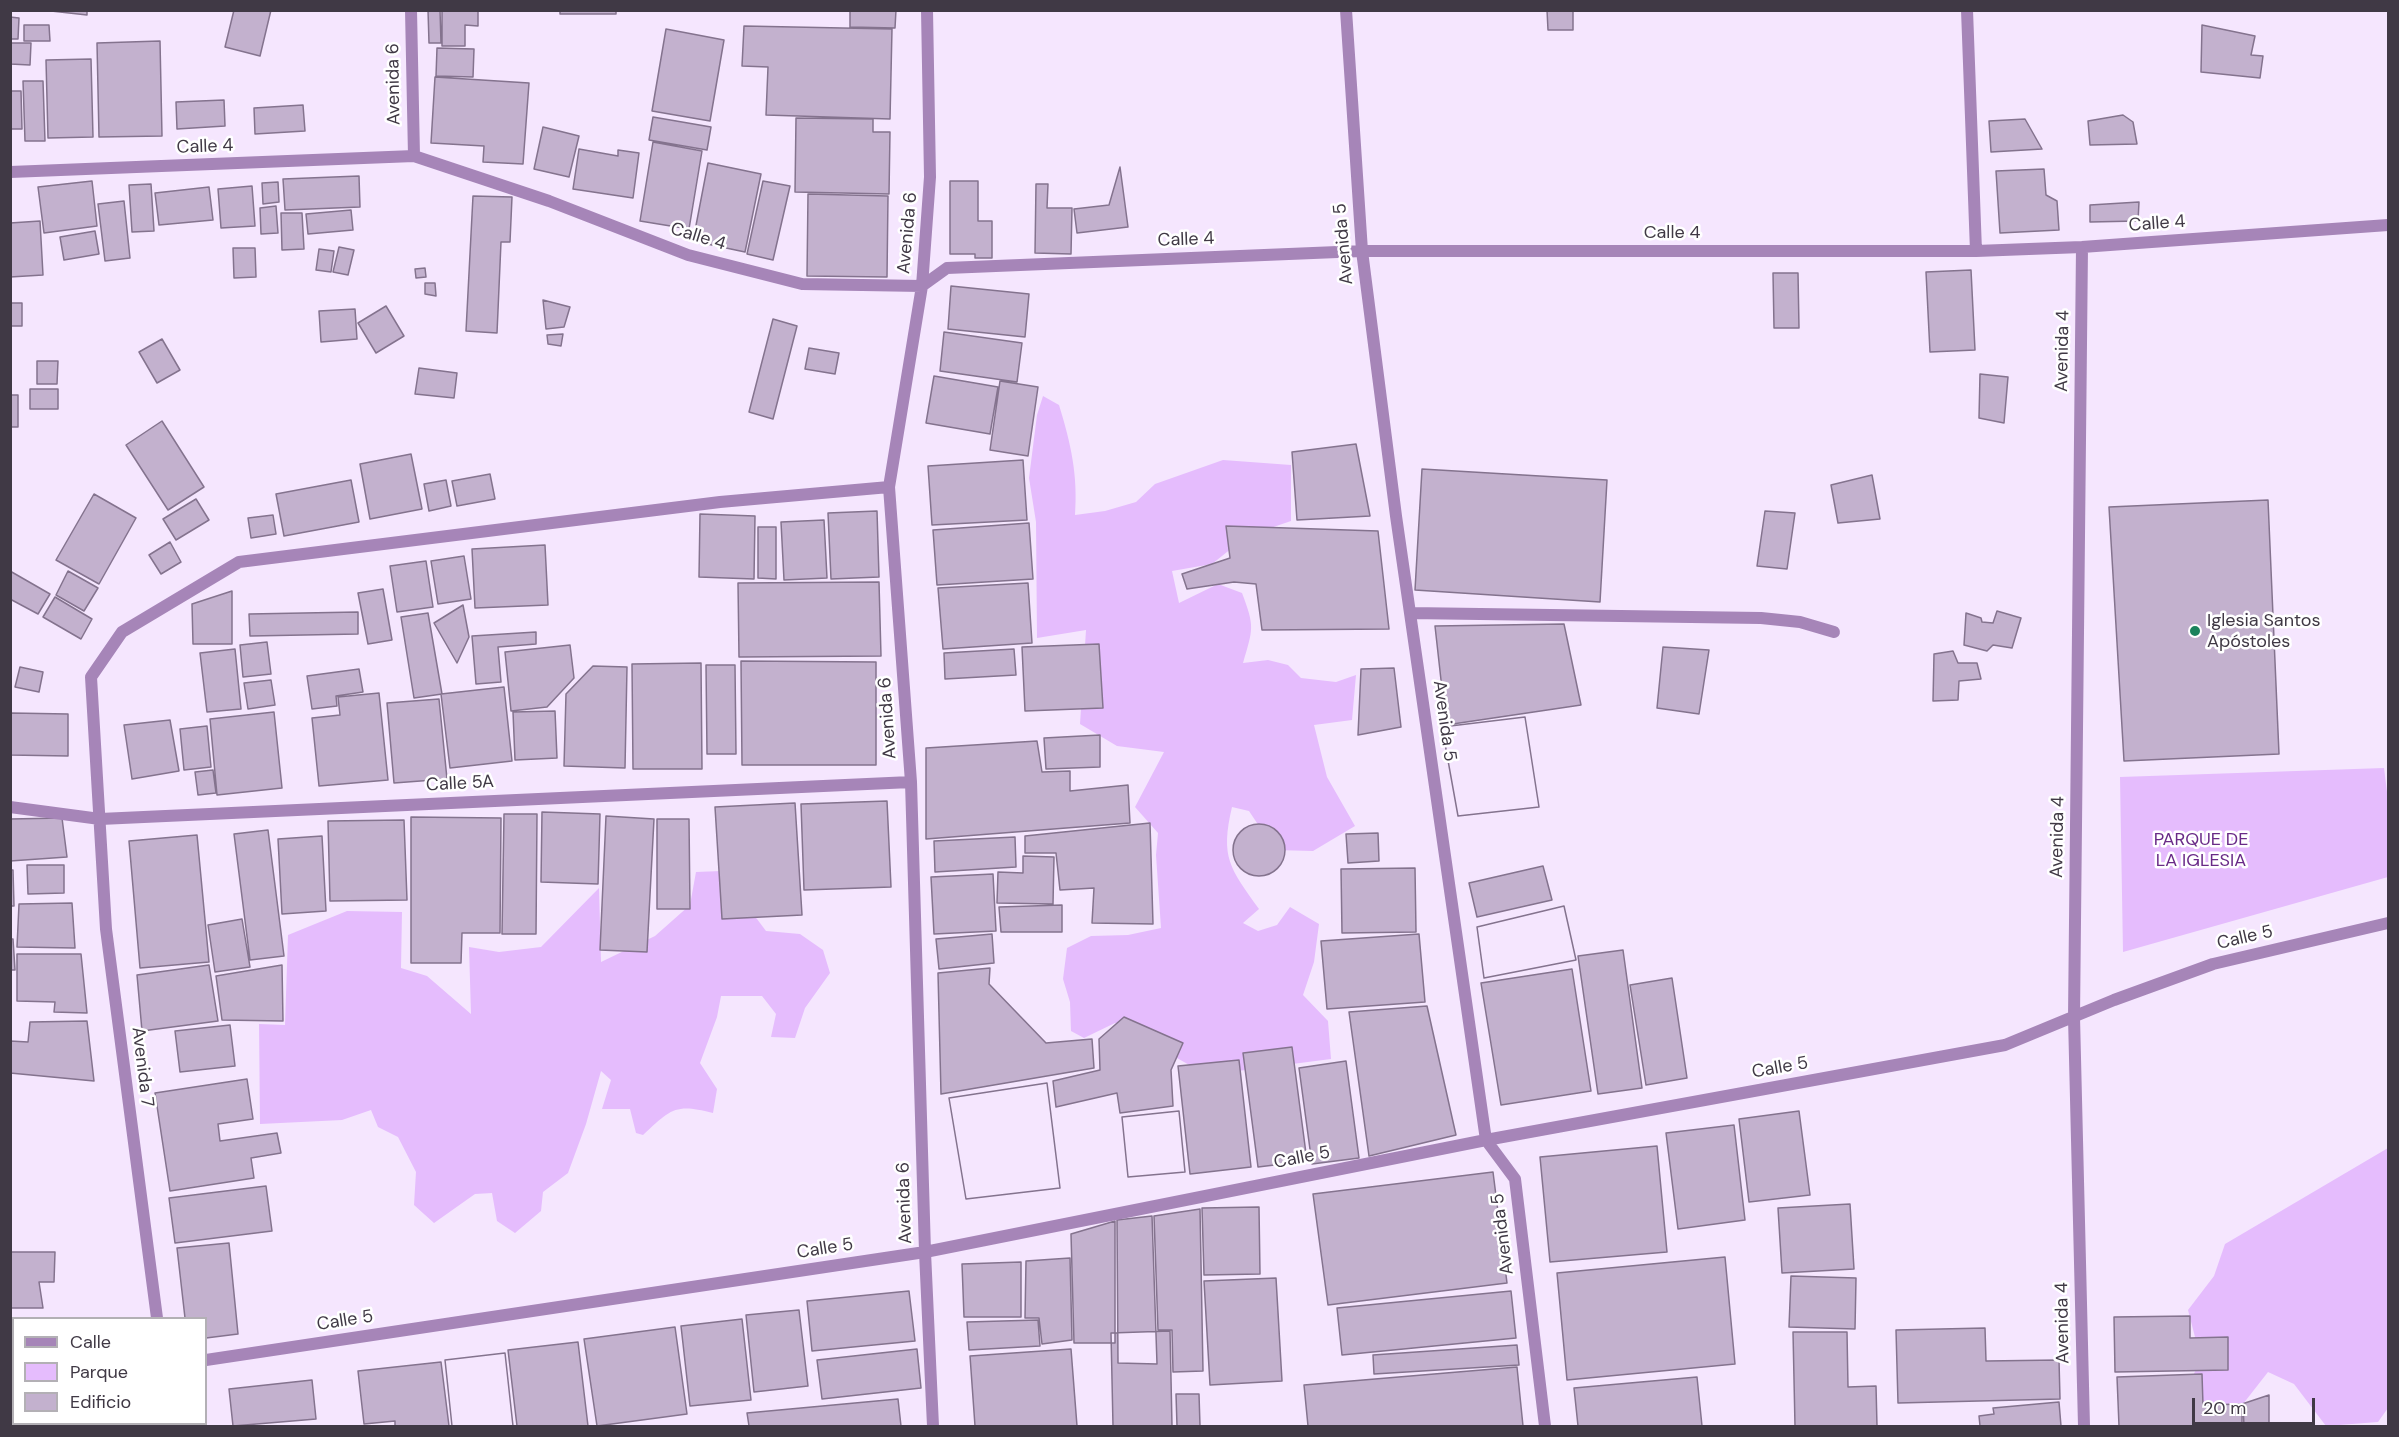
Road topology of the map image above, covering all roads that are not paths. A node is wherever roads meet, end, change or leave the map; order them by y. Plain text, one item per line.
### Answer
1 (411, 10) edge
2 (927, 10) edge
3 (1346, 10) edge
4 (1967, 10) edge
5 (414, 156) junction
6 (10, 172) edge
7 (2388, 225) edge
8 (2082, 247) junction
9 (1362, 251) junction
10 (1976, 251) junction
11 (922, 286) junction
12 (889, 487) junction
13 (1410, 613) junction
14 (1834, 632) dead end
15 (911, 782) junction
16 (10, 807) edge
17 (100, 819) junction
18 (2388, 923) edge
19 (2074, 1017) junction
20 (1486, 1140) junction
21 (925, 1252) junction
22 (157, 1317) edge
23 (207, 1360) edge
24 (933, 1426) edge
25 (1545, 1426) edge
26 (2084, 1426) edge

1 - 5 street, Avenida 6
2 - 11 street, Avenida 6
3 - 9 street, Avenida 5
4 - 10 street
5 - 6 street, Calle 4
5 - 11 street, Calle 4
7 - 8 street, Calle 4
8 - 10 street, Calle 4
8 - 19 street, Avenida 4
9 - 10 street, Calle 4
9 - 11 street, Calle 4
9 - 13 street, Avenida 5
11 - 12 street, Avenida 6
12 - 15 street, Avenida 6
12 - 17 street, Avenida 7
13 - 14 street
13 - 20 street, Avenida 5
15 - 17 street, Calle 5A
15 - 21 street, Avenida 6
16 - 17 street, Calle 5A
17 - 22 street, Avenida 7
18 - 19 street, Calle 5
19 - 20 street, Calle 5
19 - 26 street, Avenida 4
20 - 21 street, Calle 5
20 - 25 street, Avenida 5
21 - 23 street, Calle 5
21 - 24 street, Avenida 6

